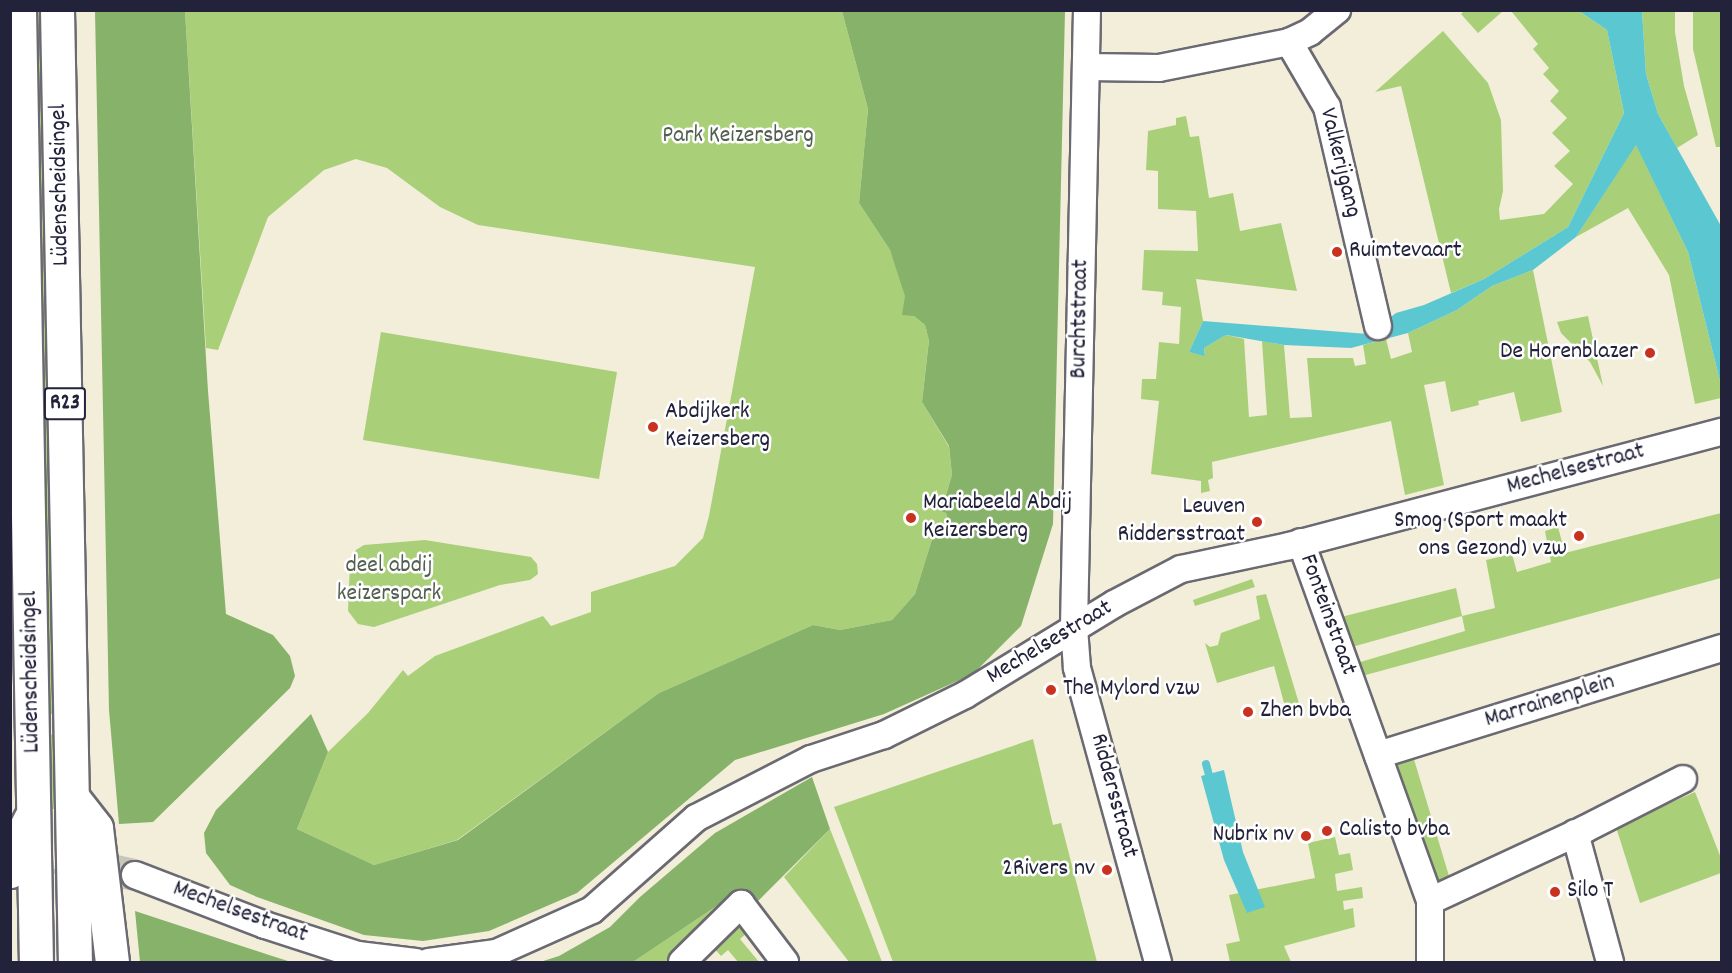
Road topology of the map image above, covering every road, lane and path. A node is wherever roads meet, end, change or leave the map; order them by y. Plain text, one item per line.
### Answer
1 (19, 10) edge
2 (57, 10) edge
3 (1087, 10) edge
4 (1337, 10) edge
5 (1289, 42) junction
6 (1087, 67) junction
7 (1378, 326) dead end
8 (1722, 432) edge
9 (1301, 542) junction
10 (1074, 628) junction
11 (1722, 648) edge
12 (1378, 755) junction
13 (1683, 779) dead end
14 (72, 797) junction
15 (34, 810) junction
16 (1575, 833) junction
17 (10, 871) edge
18 (135, 875) tunnel mouth
19 (1430, 901) junction
20 (36, 963) edge
21 (75, 963) edge
22 (112, 963) edge
23 (416, 963) edge
24 (429, 963) edge
25 (682, 963) edge
26 (785, 963) edge
27 (1158, 963) edge
28 (1430, 963) edge
29 (1610, 963) edge

1 - 15 main road, Lüdenscheidsingel / R23
2 - 14 main road, Lüdenscheidsingel / R23
3 - 6 street, Burchtstraat
4 - 5 street
5 - 6 street
5 - 7 street, Valkerijgang
6 - 10 street, Burchtstraat
8 - 9 street, Mechelsestraat
9 - 10 street, Mechelsestraat
9 - 12 street, Fonteinstraat
10 - 24 street, Mechelsestraat
10 - 27 street, Riddersstraat
11 - 12 street, Marrainenplein
12 - 19 street, Fonteinstraat
13 - 16 street
14 - 21 main road, Lüdenscheidsingel / R23
14 - 22 main road
15 - 17 main road
15 - 20 main road, Lüdenscheidsingel / R23
16 - 19 street
16 - 29 street
18 - 23 street, Mechelsestraat
19 - 28 street, Fonteinstraat
25 - 26 street

